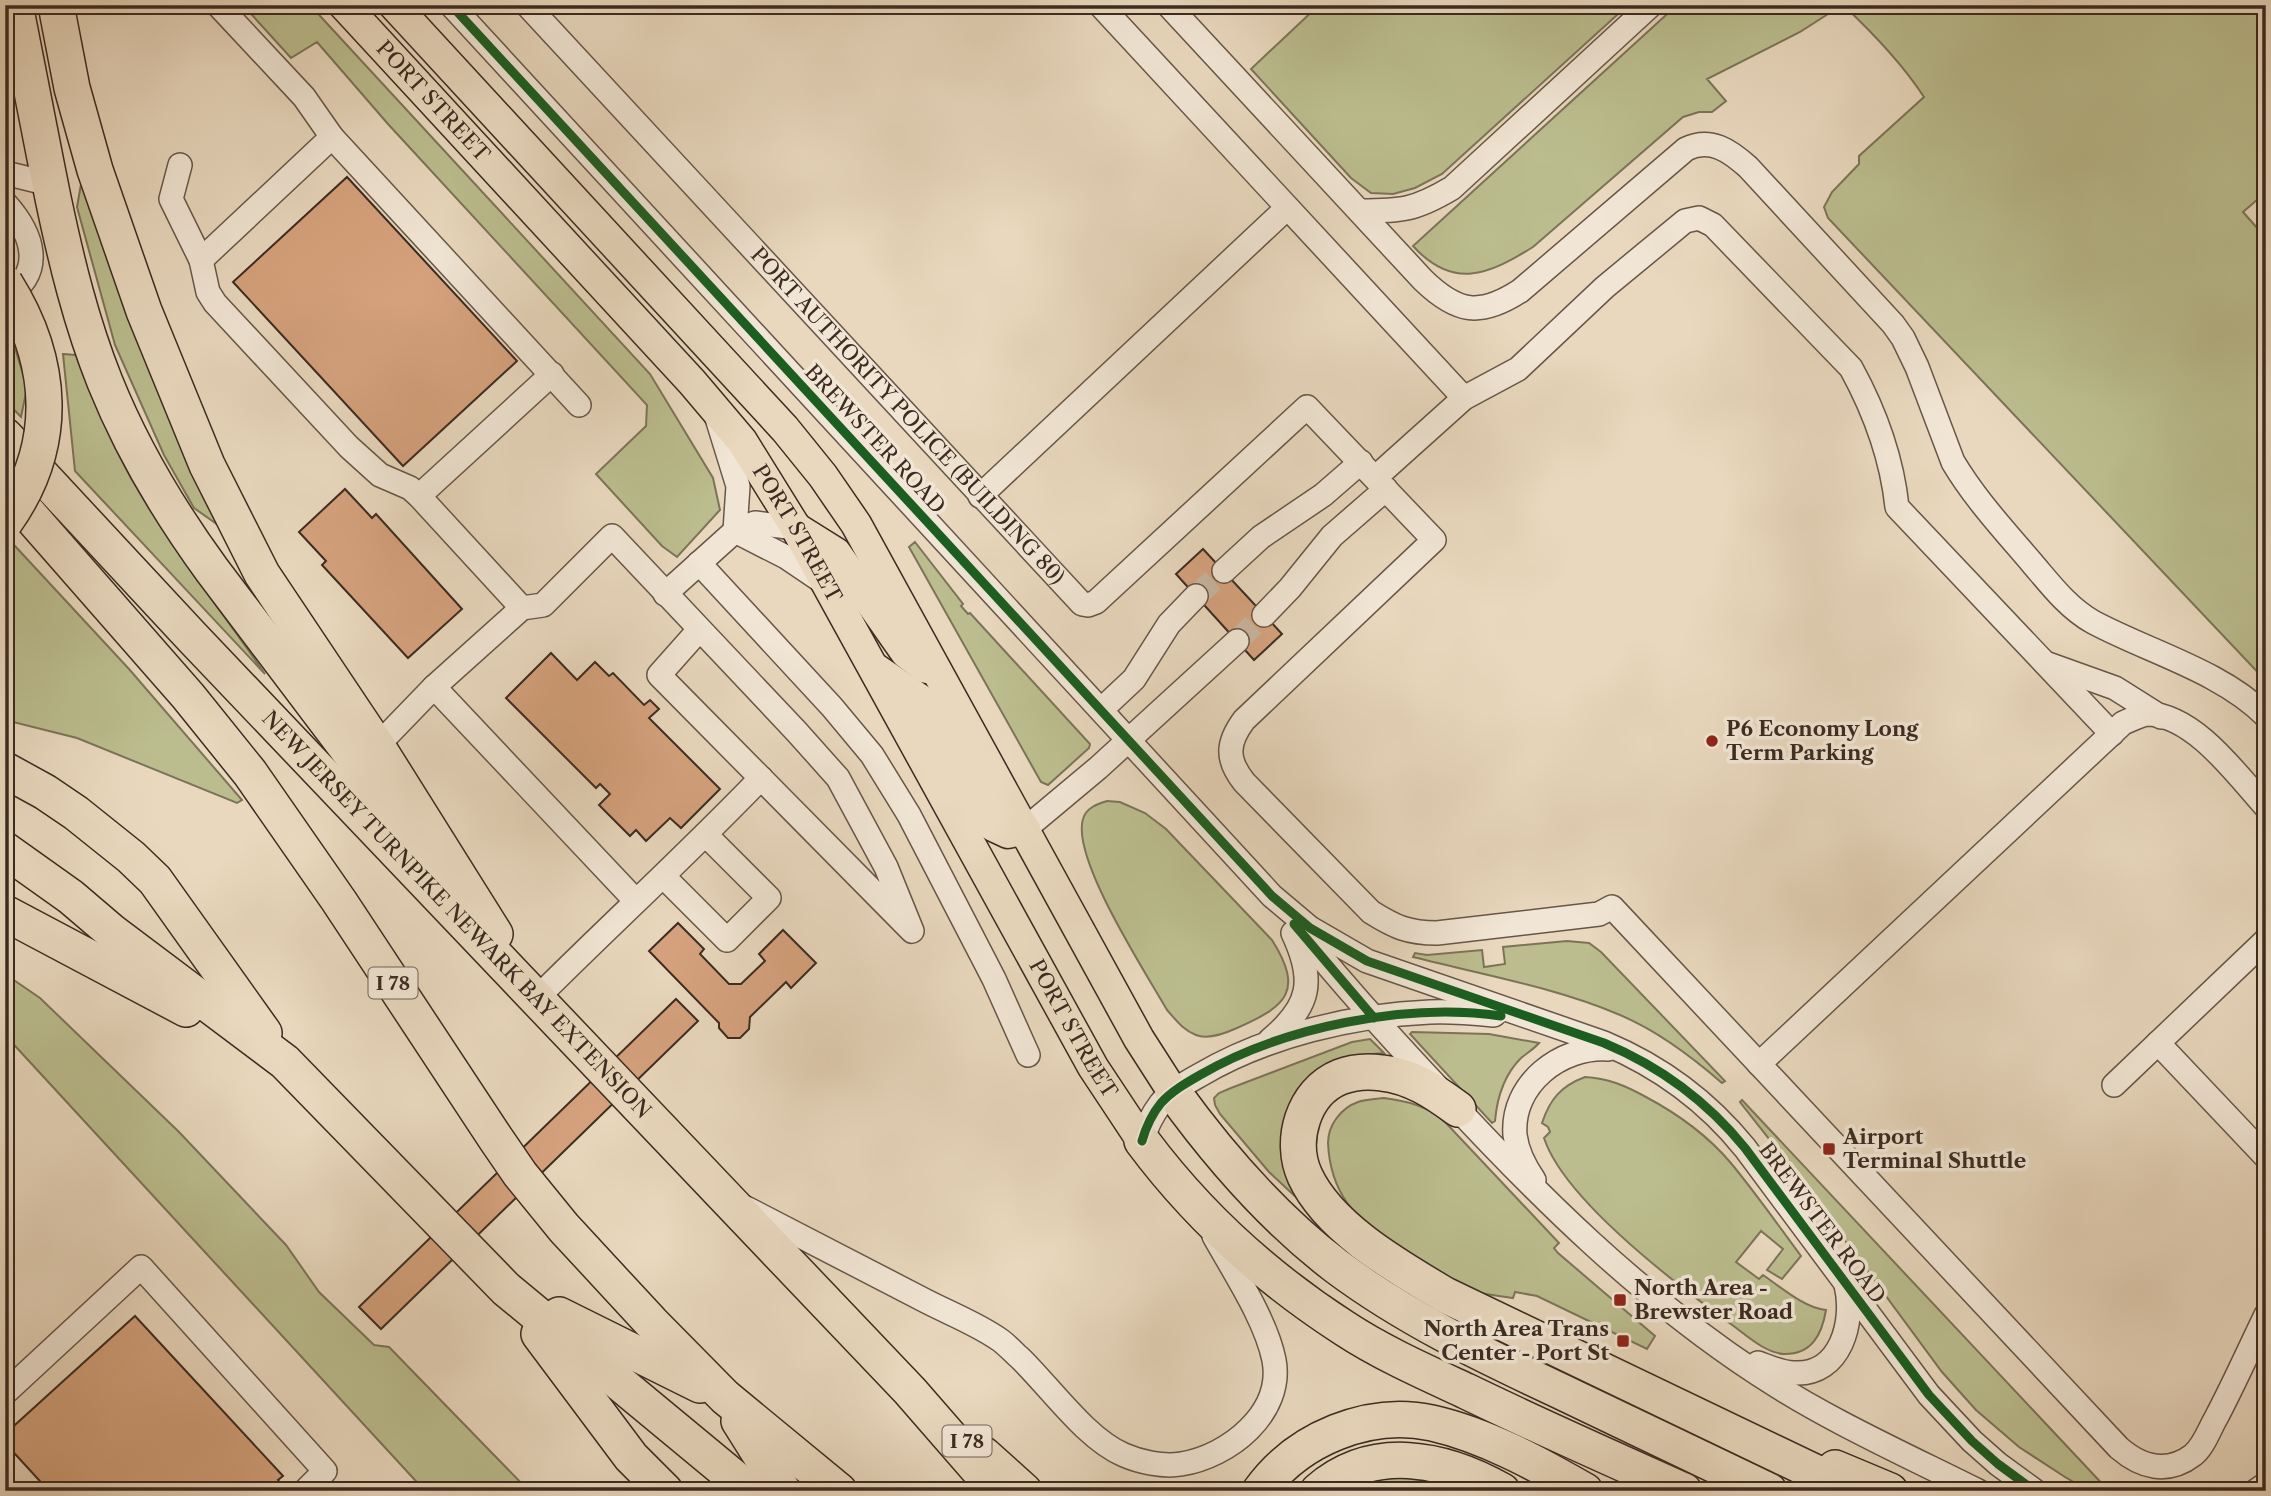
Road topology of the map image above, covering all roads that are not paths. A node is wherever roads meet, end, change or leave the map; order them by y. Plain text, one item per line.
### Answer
1 (15, 5) edge
2 (56, 5) edge
3 (218, 5) edge
4 (344, 5) edge
5 (394, 5) edge
6 (451, 5) edge
7 (527, 5) edge
8 (1100, 5) edge
9 (1168, 5) edge
10 (1651, 5) edge
11 (332, 137) junction
12 (180, 165) dead end
13 (5, 173) edge
14 (50, 184) junction
15 (5, 203) edge
16 (1287, 208) junction
17 (1360, 211) junction
18 (201, 260) junction
19 (5, 282) edge
20 (5, 297) edge
21 (552, 374) junction
22 (1464, 398) junction
23 (579, 405) dead end
24 (713, 405) junction
25 (5, 436) edge
26 (1374, 476) junction
27 (5, 487) edge
28 (419, 496) junction
29 (980, 496) junction
30 (5, 522) edge
31 (796, 528) junction
32 (735, 531) junction
33 (699, 563) junction
34 (1224, 571) tunnel mouth
35 (827, 586) junction
36 (665, 594) junction
37 (1196, 596) tunnel mouth
38 (522, 608) junction
39 (1264, 615) tunnel mouth
40 (699, 629) junction
41 (1237, 641) tunnel mouth
42 (2044, 663) junction
43 (872, 667) junction
44 (943, 680) junction
45 (434, 687) junction
46 (1101, 710) junction
47 (2266, 716) edge
48 (2161, 717) junction
49 (2112, 734) junction
50 (1128, 740) junction
51 (377, 747) junction
52 (5, 770) edge
53 (761, 778) junction
54 (2266, 807) edge
55 (1025, 829) junction
56 (706, 835) junction
57 (5, 850) edge
58 (663, 876) junction
59 (1272, 896) junction
60 (635, 900) junction
61 (5, 913) edge
62 (2266, 940) edge
63 (536, 999) junction
64 (1374, 1018) junction
65 (1546, 1024) junction
66 (2158, 1043) junction
67 (1264, 1045) junction
68 (1621, 1050) junction
69 (1028, 1055) dead end
70 (285, 1062) junction
71 (1759, 1064) junction
72 (2115, 1085) dead end
73 (1173, 1092) junction
74 (1458, 1110) junction
75 (1142, 1141) junction
76 (2266, 1157) edge
77 (725, 1197) junction
78 (1550, 1207) junction
79 (1201, 1213) junction
80 (1845, 1283) junction
81 (506, 1289) junction
82 (2266, 1315) edge
83 (1728, 1354) junction
84 (1634, 1386) junction
85 (910, 1391) junction
86 (5, 1393) edge
87 (725, 1397) junction
88 (1545, 1429) junction
89 (1462, 1432) junction
90 (1711, 1463) junction
91 (2266, 1484) edge
92 (305, 1491) edge
93 (666, 1491) edge
94 (750, 1491) edge
95 (783, 1491) edge
96 (839, 1491) edge
97 (972, 1491) edge
98 (997, 1491) edge
99 (1024, 1491) edge
100 (1260, 1491) edge
101 (1318, 1491) edge
102 (1502, 1491) edge
103 (1558, 1491) edge
104 (1585, 1491) edge
105 (1654, 1491) edge
106 (1684, 1491) edge
107 (1760, 1491) edge
108 (1769, 1491) edge
109 (1854, 1491) edge
110 (1890, 1491) edge
111 (1978, 1491) edge
112 (2035, 1491) edge
113 (2256, 1491) edge

1 - 14 highway
2 - 51 highway
3 - 11 street
4 - 24 main road, PORT STREET
5 - 44 main road, PORT STREET
6 - 46 street, BREWSTER ROAD
7 - 29 street, PORT AUTHORITY POLICE (BUILDING 80)
8 - 16 street
9 - 17 street
10 - 17 street
11 - 18 street
11 - 21 street
12 - 18 street
13 - 14 street
14 - 63 highway
15 - 20 street
16 - 22 street
16 - 29 street
17 - 47 street
18 - 28 street
19 - 30 highway, bridge
21 - 23 street
21 - 28 street
22 - 26 street
22 - 42 street
24 - 31 main road, PORT STREET
24 - 32 street
25 - 63 highway, NEW JERSEY TURNPIKE NEWARK BAY EXTENSION / I 78
26 - 29 street, PORT AUTHORITY POLICE (BUILDING 80)
26 - 34 street
26 - 39 street
26 - 71 street
27 - 87 highway, I 78
28 - 38 street
31 - 32 street
31 - 35 main road, PORT STREET
31 - 44 main road
32 - 33 street
32 - 35 street
33 - 36 street
33 - 69 street
35 - 43 main road, PORT STREET
36 - 38 street
36 - 40 street
37 - 46 street
38 - 45 street
40 - 53 street
40 - 53 street
41 - 50 street
42 - 48 street
42 - 49 street
43 - 55 main road
43 - 75 main road, PORT STREET
44 - 55 main road, PORT STREET
45 - 51 street
45 - 60 street
46 - 50 street, BREWSTER ROAD
48 - 49 street
48 - 54 street
49 - 71 street
50 - 55 street
50 - 59 street, BREWSTER ROAD
51 - 63 highway
52 - 70 highway
53 - 56 street
55 - 73 main road, PORT STREET
56 - 58 street
56 - 58 street
57 - 70 highway
58 - 60 street
59 - 64 street, BREWSTER ROAD
59 - 65 street, BREWSTER ROAD
59 - 67 street
60 - 63 street
61 - 70 highway
62 - 66 street
63 - 77 highway, NEW JERSEY TURNPIKE NEWARK BAY EXTENSION / I 78
64 - 65 street, BREWSTER ROAD
64 - 67 street, BREWSTER ROAD
64 - 74 street, BREWSTER ROAD
65 - 68 street, BREWSTER ROAD
66 - 72 street
66 - 76 street
67 - 73 street, BREWSTER ROAD
68 - 78 street
68 - 80 street, BREWSTER ROAD
70 - 81 highway
71 - 82 street
73 - 75 street, BREWSTER ROAD
73 - 90 highway
74 - 78 street, BREWSTER ROAD
74 - 84 highway
75 - 79 highway
77 - 79 street
77 - 85 highway, NEW JERSEY TURNPIKE NEWARK BAY EXTENSION / I 78
78 - 83 street, BREWSTER ROAD
79 - 88 highway
80 - 83 street
80 - 112 street, BREWSTER ROAD
81 - 87 highway
81 - 93 highway
81 - 94 highway
83 - 111 street, BREWSTER ROAD
84 - 109 highway
84 - 110 highway
85 - 97 highway, I 78
85 - 98 highway
85 - 99 highway, I 78
86 - 92 street
87 - 95 highway, I 78
87 - 96 highway, I 78
88 - 105 highway
88 - 106 highway
89 - 100 highway
89 - 103 highway
89 - 104 highway
90 - 107 highway
90 - 108 highway
91 - 113 street
101 - 102 highway

